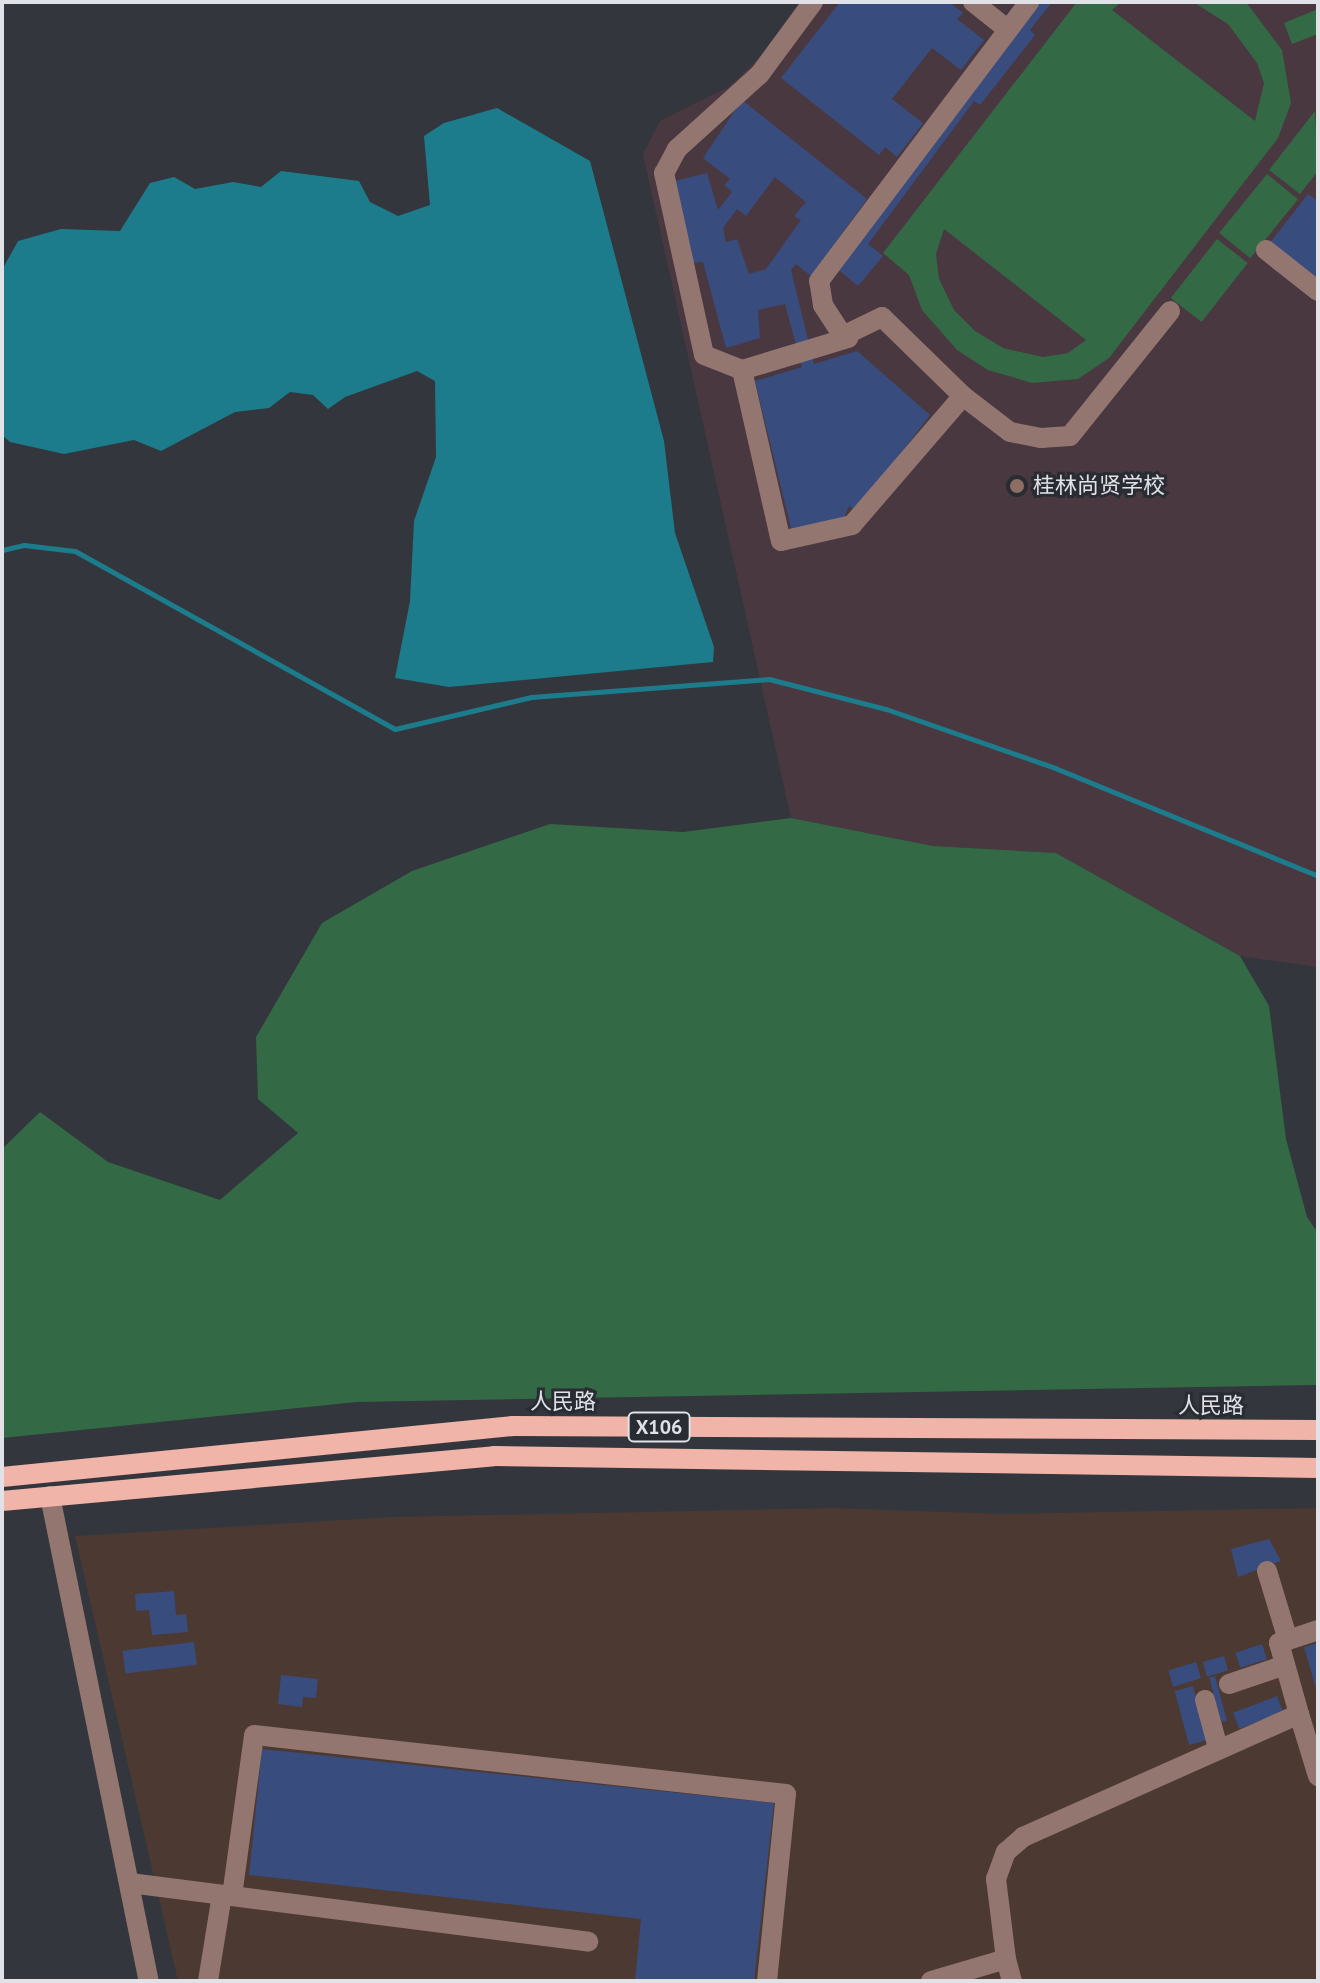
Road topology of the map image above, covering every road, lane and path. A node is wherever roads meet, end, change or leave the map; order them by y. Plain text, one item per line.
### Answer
1 (813, 2) edge
2 (973, 2) edge
3 (1029, 2) edge
4 (1007, 29) junction
5 (1266, 250) dead end
6 (1318, 291) edge
7 (1170, 311) dead end
8 (848, 338) junction
9 (742, 370) junction
10 (963, 396) junction
11 (1318, 1430) edge
12 (1318, 1468) edge
13 (2, 1477) edge
14 (50, 1496) junction
15 (2, 1501) edge
16 (1267, 1571) dead end
17 (1318, 1630) edge
18 (1288, 1640) junction
19 (1285, 1665) junction
20 (1229, 1684) dead end
21 (1205, 1700) dead end
22 (1299, 1714) junction
23 (1218, 1748) junction
24 (1318, 1776) edge
25 (130, 1883) junction
26 (227, 1896) junction
27 (588, 1942) dead end
28 (1006, 1959) junction
29 (149, 1981) edge
30 (208, 1981) edge
31 (767, 1981) edge
32 (931, 1981) edge
33 (1012, 1981) edge

1 - 9 street
2 - 4 street
3 - 4 street
4 - 8 street
5 - 6 street
7 - 10 street
8 - 9 street
8 - 10 street
9 - 10 street
11 - 13 main road, 人民路 / X106
12 - 14 main road, X106
14 - 15 main road, X106
14 - 25 street
16 - 18 street
17 - 18 street
18 - 19 street
19 - 20 street
19 - 22 street
21 - 23 street
22 - 23 street
22 - 24 street
23 - 28 street
25 - 26 street
25 - 29 street
26 - 27 street
26 - 30 street
26 - 31 street
28 - 32 street
28 - 33 street

